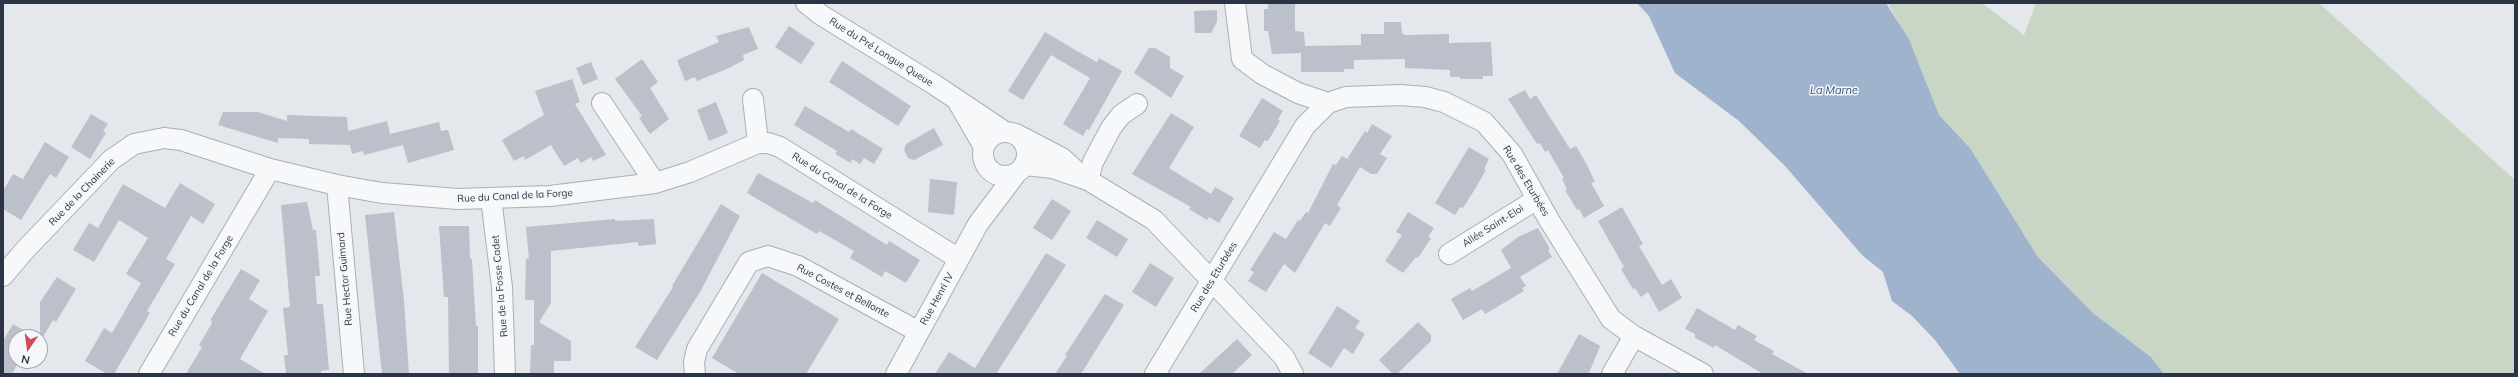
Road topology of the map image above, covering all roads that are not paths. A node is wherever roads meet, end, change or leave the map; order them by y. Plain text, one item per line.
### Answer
1 (806, 3) edge
2 (1235, 3) edge
3 (956, 99) junction
4 (753, 100) dead end
5 (602, 103) dead end
6 (1328, 103) junction
7 (1137, 104) dead end
8 (1010, 133) junction
9 (758, 143) junction
10 (984, 147) junction
11 (270, 169) junction
12 (988, 170) junction
13 (1020, 170) junction
14 (1088, 180) junction
15 (655, 183) junction
16 (336, 185) junction
17 (491, 198) junction
18 (1537, 199) junction
19 (978, 224) junction
20 (1449, 254) dead end
21 (959, 259) junction
22 (3, 276) edge
23 (1211, 280) junction
24 (918, 332) junction
25 (1634, 336) junction
26 (149, 374) edge
27 (354, 374) edge
28 (505, 374) edge
29 (695, 374) edge
30 (896, 374) edge
31 (1155, 374) edge
32 (1293, 374) edge
33 (1612, 374) edge
34 (1703, 374) edge

1 - 3 street, Rue du Pré Longue Queue
2 - 6 street
3 - 8 street, Rue du Pré Longue Queue
3 - 10 street, Rue du Pré Longue Queue
4 - 9 street
5 - 15 street
6 - 18 street, Rue des Eturbées
6 - 23 street, Rue des Eturbées
7 - 14 street
8 - 10 street
8 - 13 street
8 - 14 street, Rue du Pré Longue Queue
9 - 15 street, Rue du Canal de la Forge
9 - 21 street, Rue du Canal de la Forge
10 - 12 street
11 - 16 street, Rue du Canal de la Forge
11 - 22 street, Rue de la Chainerie
11 - 26 street, Rue du Canal de la Forge
12 - 13 street
12 - 19 street, Rue Henri IV
13 - 14 street, Rue du Pré Longue Queue
13 - 19 street, Rue Henri IV
14 - 23 street, Rue du Pré Longue Queue
15 - 17 street, Rue du Canal de la Forge
16 - 17 street, Rue du Canal de la Forge
16 - 27 street, Rue Hector Guimard
17 - 28 street, Rue de la Fosse Cadet
18 - 20 street, Allée Saint-Eloi
18 - 25 street, Rue des Eturbées
19 - 21 street, Rue Henri IV
21 - 24 street, Rue Henri IV
23 - 31 street, Rue des Eturbées
23 - 32 street, Rue du Pré Longue Queue
24 - 29 street, Rue Costes et Bellonte
24 - 30 street, Rue Henri IV
25 - 33 street
25 - 34 street, Rue des Eturbées

